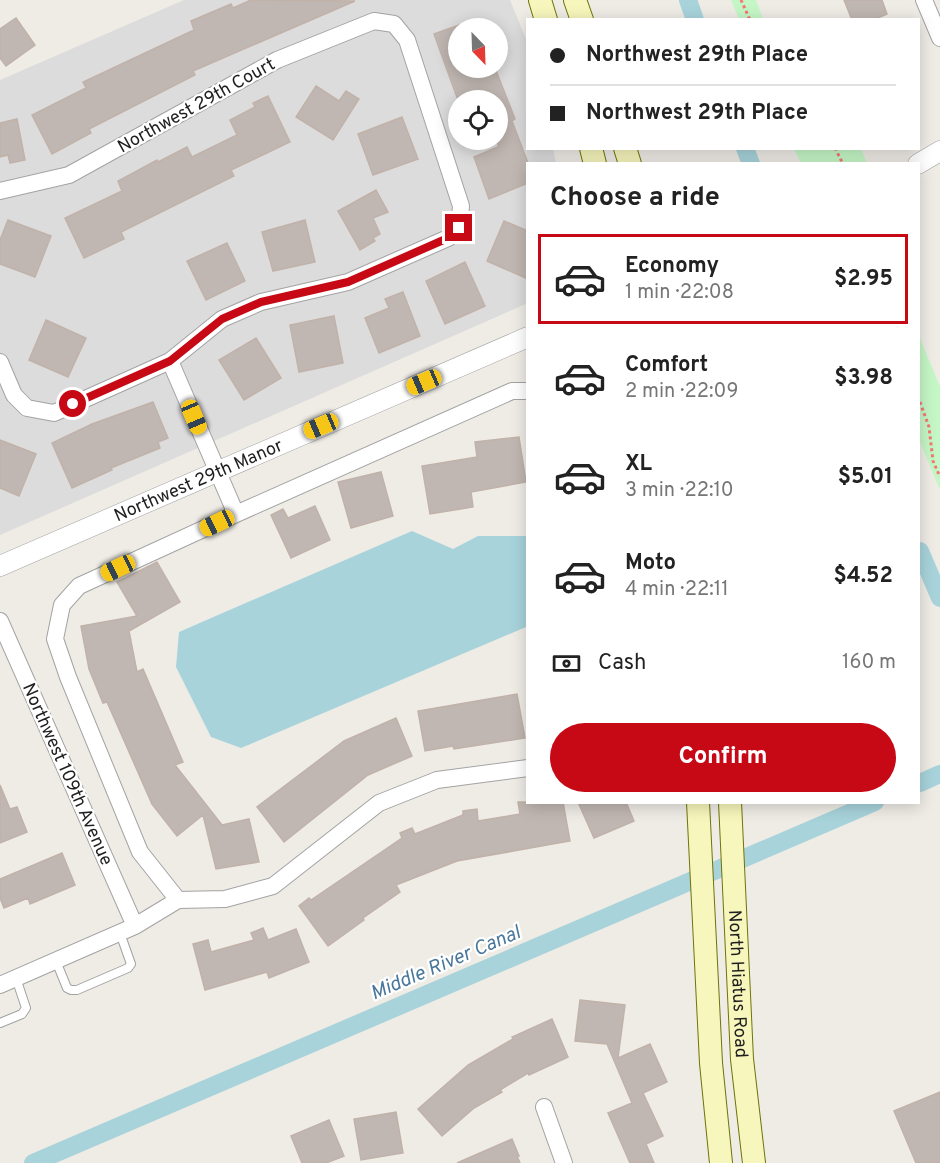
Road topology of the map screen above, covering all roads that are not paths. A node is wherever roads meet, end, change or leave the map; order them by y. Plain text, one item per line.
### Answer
1 (540, 0) edge
2 (575, 0) edge
3 (924, 0) edge
4 (545, 18) edge
5 (581, 18) edge
6 (940, 38) edge
7 (940, 151) edge
8 (920, 163) edge
9 (0, 191) edge
10 (526, 338) edge
11 (170, 361) junction
12 (0, 362) edge
13 (526, 391) edge
14 (217, 471) junction
15 (236, 514) junction
16 (0, 566) edge
17 (0, 621) edge
18 (526, 768) edge
19 (698, 804) edge
20 (731, 811) edge
21 (178, 900) junction
22 (127, 930) junction
23 (56, 961) junction
24 (16, 978) junction
25 (0, 985) edge
26 (0, 1023) edge
27 (544, 1107) dead end
28 (564, 1163) edge
29 (721, 1163) edge
30 (754, 1163) edge

1 - 4 main road
2 - 5 main road
3 - 6 street
7 - 8 street
9 - 11 street, Northwest 29th Court
10 - 14 street, Northwest 29th Manor
11 - 12 street
11 - 14 street
13 - 15 street
14 - 15 street
14 - 16 street, Northwest 29th Manor
15 - 21 street, Northwest 109th Avenue
17 - 22 street, Northwest 109th Avenue
18 - 21 street
19 - 29 main road, North Hiatus Road
20 - 30 main road, North Hiatus Road
21 - 22 street
22 - 23 street
22 - 23 lane
23 - 24 street
24 - 25 street
24 - 26 lane
27 - 28 street

